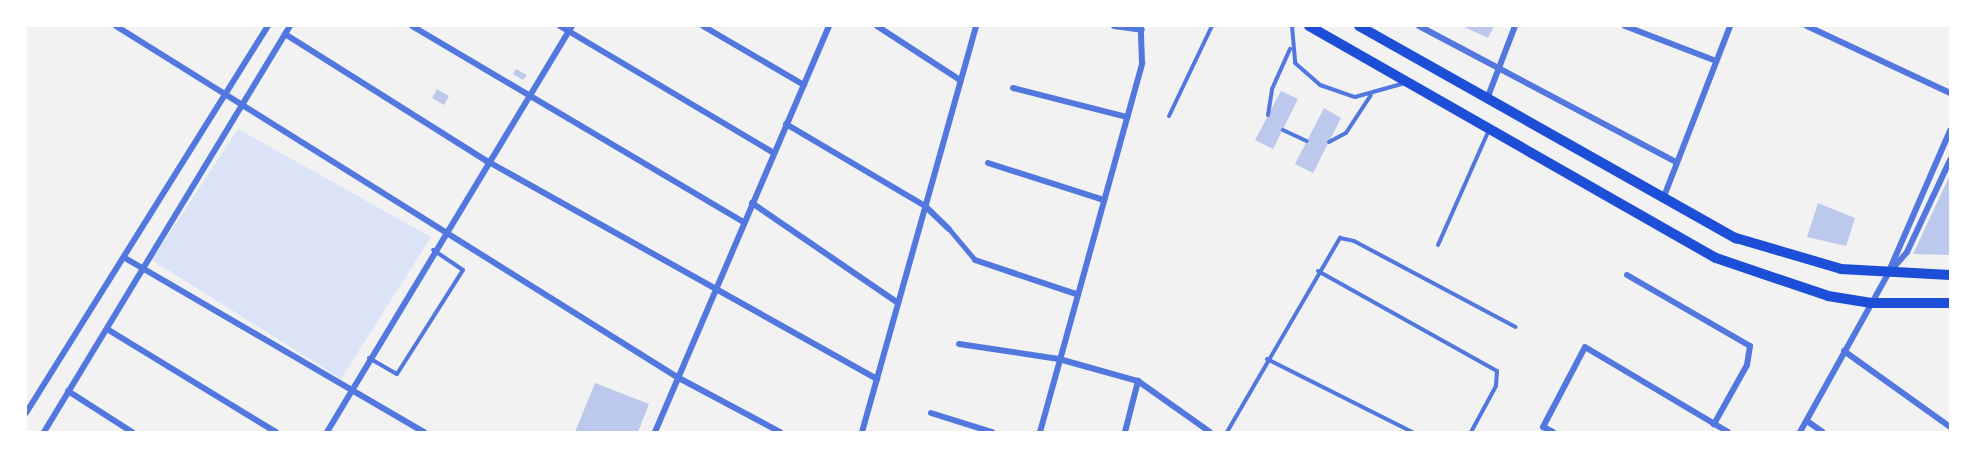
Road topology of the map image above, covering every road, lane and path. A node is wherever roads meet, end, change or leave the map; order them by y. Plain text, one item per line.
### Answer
1 (116, 26) edge
2 (268, 26) edge
3 (290, 26) edge
4 (412, 26) edge
5 (560, 26) edge
6 (703, 26) edge
7 (829, 26) edge
8 (877, 26) edge
9 (976, 26) edge
10 (1114, 26) edge
11 (1212, 26) edge
12 (1292, 26) edge
13 (1309, 26) edge
14 (1359, 26) edge
15 (1419, 26) edge
16 (1515, 26) edge
17 (1630, 26) edge
18 (1730, 26) edge
19 (1807, 26) edge
20 (570, 28) edge
21 (1142, 28) edge
22 (285, 34) junction
23 (1290, 48) junction
24 (1716, 61) junction
25 (1499, 68) junction
26 (960, 80) junction
27 (1408, 82) junction
28 (804, 85) junction
29 (1013, 88) dead end
30 (1950, 93) edge
31 (226, 94) junction
32 (529, 95) junction
33 (1371, 95) junction
34 (1487, 99) junction
35 (243, 105) junction
36 (1268, 115) dead end
37 (1168, 116) dead end
38 (1126, 117) junction
39 (786, 124) junction
40 (1489, 129) junction
41 (1283, 130) dead end
42 (1950, 131) edge
43 (1307, 141) dead end
44 (1329, 142) dead end
45 (774, 153) junction
46 (1950, 160) edge
47 (487, 161) junction
48 (1676, 162) junction
49 (988, 164) dead end
50 (1104, 200) junction
51 (1662, 200) junction
52 (752, 202) junction
53 (925, 206) junction
54 (744, 222) junction
55 (949, 230) joint
56 (443, 233) junction
57 (1438, 245) dead end
58 (433, 250) junction
59 (124, 258) junction
60 (975, 260) joint
61 (141, 268) junction
62 (1318, 271) junction
63 (1888, 274) junction
64 (1627, 275) dead end
65 (1950, 275) edge
66 (714, 290) junction
67 (1076, 294) junction
68 (898, 303) junction
69 (1871, 303) junction
70 (1950, 303) edge
71 (1516, 327) dead end
72 (107, 329) junction
73 (959, 344) dead end
74 (1844, 351) junction
75 (369, 357) junction
76 (1059, 359) junction
77 (1267, 359) junction
78 (677, 377) junction
79 (878, 379) junction
80 (1138, 381) junction
81 (349, 390) junction
82 (68, 391) junction
83 (26, 413) edge
84 (931, 413) dead end
85 (1807, 421) junction
86 (1714, 424) junction
87 (1950, 427) edge
88 (44, 432) edge
89 (132, 432) edge
90 (276, 432) edge
91 (327, 432) edge
92 (424, 432) edge
93 (655, 432) edge
94 (780, 432) edge
95 (862, 432) edge
96 (992, 432) edge
97 (1040, 432) edge
98 (1125, 432) edge
99 (1210, 432) edge
100 (1227, 432) edge
101 (1412, 432) edge
102 (1471, 432) edge
103 (1553, 432) edge
104 (1728, 432) edge
105 (1800, 432) edge
106 (1823, 432) edge

1 - 31 street
2 - 31 street
3 - 22 street
4 - 32 street
5 - 20 street
6 - 28 street
7 - 28 street
8 - 26 street
9 - 26 street
10 - 21 street
11 - 37 lane
12 - 23 lane
13 - 27 main road
14 - 34 main road
15 - 25 street
16 - 25 street
17 - 24 street
18 - 24 street
19 - 30 street
20 - 32 street
20 - 45 street
21 - 38 street
22 - 35 street
22 - 47 street
23 - 33 lane
23 - 36 lane
24 - 48 street
25 - 34 street
25 - 48 street
26 - 53 street
27 - 33 lane
27 - 40 main road
28 - 39 street
29 - 38 street
31 - 35 street
31 - 59 street
32 - 47 street
32 - 54 street
33 - 44 lane
34 - 51 main road
35 - 56 street
35 - 61 street
38 - 50 street
39 - 45 street
39 - 53 street
40 - 57 lane
40 - 69 main road
41 - 43 lane
42 - 63 street
45 - 52 street
46 - 63 street
47 - 56 street
47 - 66 street
48 - 51 street
49 - 50 street
50 - 67 street
51 - 63 main road
52 - 54 street
52 - 68 street
53 - 55 street
53 - 68 street
54 - 66 street
55 - 60 street
56 - 58 street
56 - 78 street
58 - 75 street
58 - 75 lane
59 - 61 street
59 - 83 street
60 - 67 street
61 - 72 street
61 - 81 street
62 - 71 lane
62 - 77 lane
62 - 102 lane
63 - 65 main road
63 - 69 street
64 - 86 street
66 - 78 street
66 - 79 street
67 - 76 street
68 - 79 street
69 - 70 main road
69 - 74 street
72 - 82 street
72 - 90 street
73 - 76 street
74 - 85 street
74 - 87 street
75 - 81 street
76 - 80 street
76 - 97 street
77 - 100 lane
77 - 101 lane
78 - 93 street
78 - 94 street
79 - 95 street
80 - 98 street
80 - 99 street
81 - 91 street
81 - 92 street
82 - 88 street
82 - 89 street
84 - 96 street
85 - 105 street
85 - 106 street
86 - 103 street
86 - 104 street

